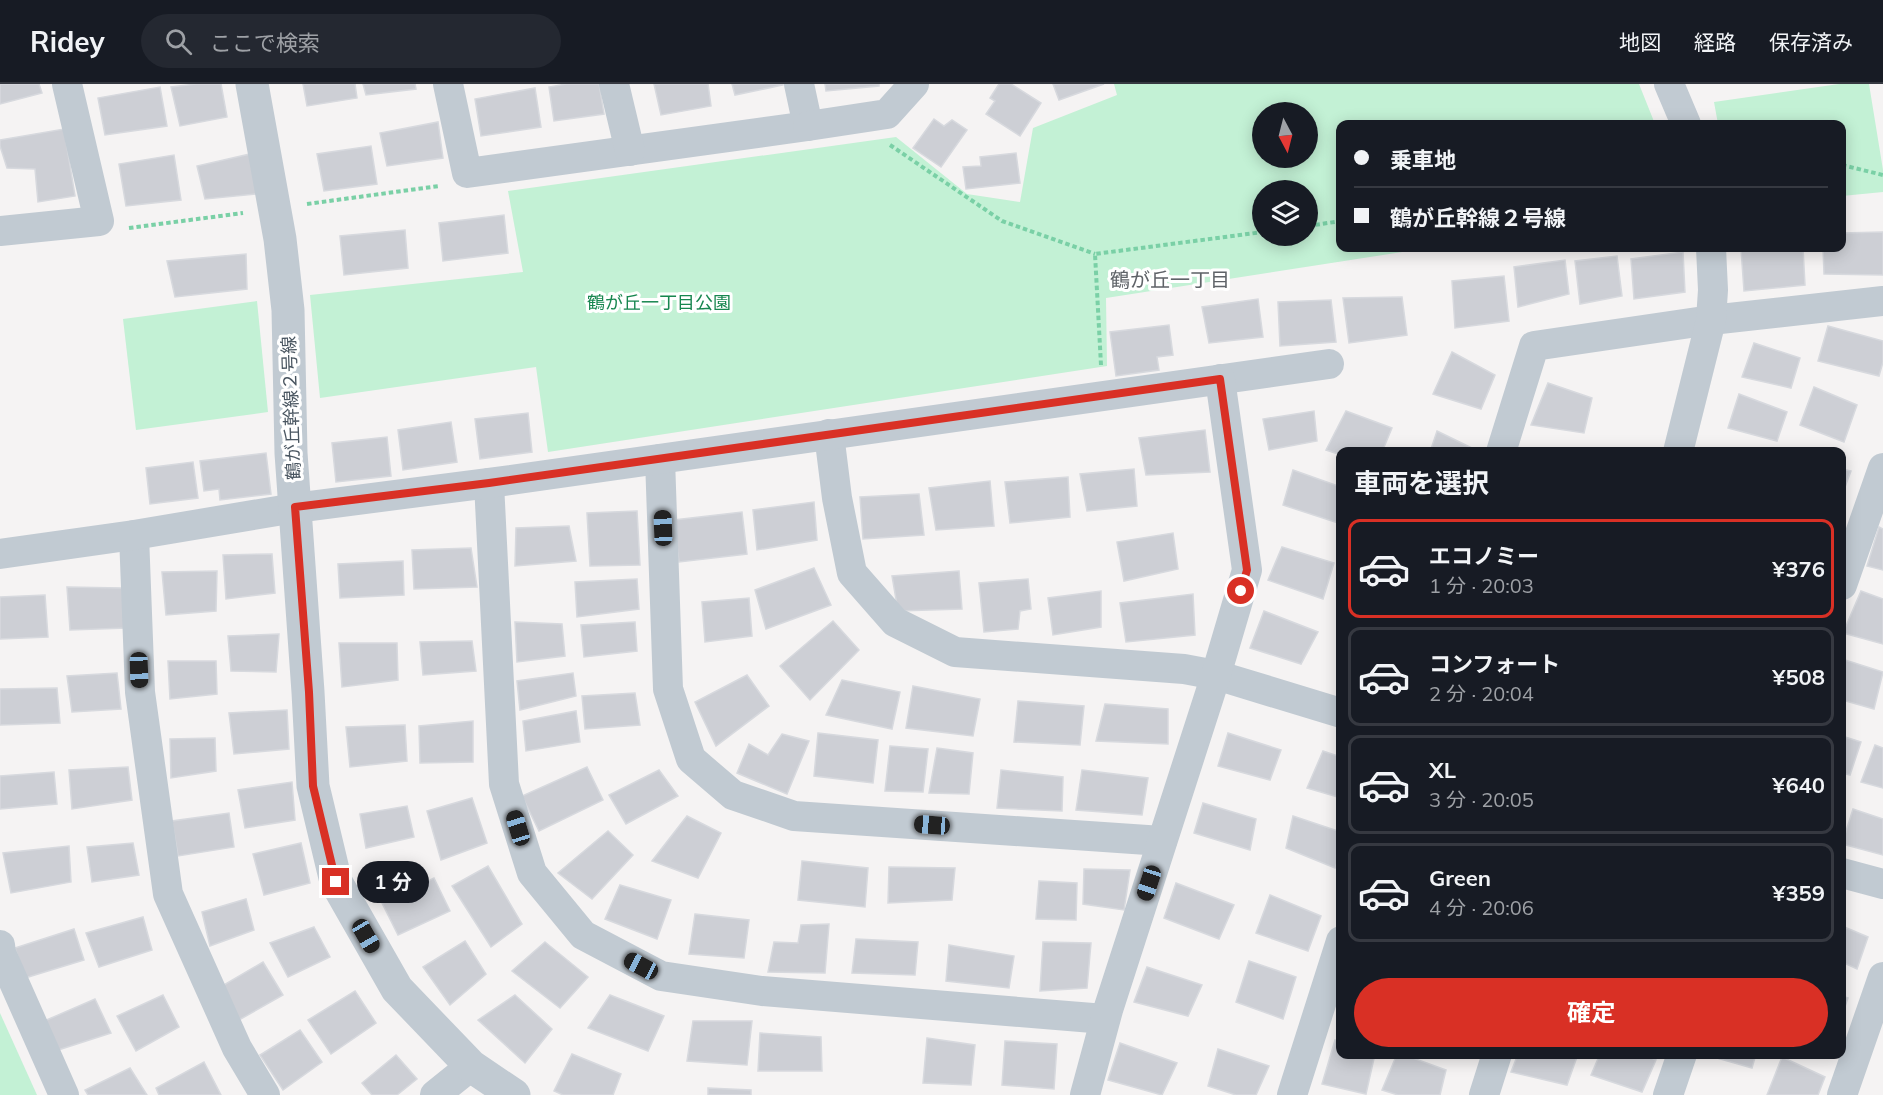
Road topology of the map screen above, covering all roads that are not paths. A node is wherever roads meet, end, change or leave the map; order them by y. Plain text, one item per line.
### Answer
1 (67, 84) edge
2 (252, 84) edge
3 (448, 84) edge
4 (614, 84) edge
5 (799, 84) edge
6 (914, 84) edge
7 (1669, 84) edge
8 (1684, 120) edge
9 (808, 126) junction
10 (630, 151) junction
11 (0, 231) edge
12 (1711, 252) edge
13 (1883, 301) edge
14 (1711, 320) junction
15 (1329, 364) dead end
16 (1220, 379) junction
17 (829, 434) junction
18 (1503, 447) edge
19 (1679, 447) edge
20 (660, 459) junction
21 (1883, 468) edge
22 (489, 483) junction
23 (295, 507) junction
24 (134, 535) junction
25 (0, 554) edge
26 (1846, 574) edge
27 (1216, 675) junction
28 (1336, 711) edge
29 (1162, 841) junction
30 (1846, 874) edge
31 (1883, 884) edge
32 (0, 950) edge
33 (1336, 957) edge
34 (1883, 977) edge
35 (1105, 1019) junction
36 (1495, 1059) edge
37 (1680, 1059) edge
38 (471, 1066) junction
39 (63, 1095) edge
40 (265, 1095) edge
41 (435, 1095) edge
42 (514, 1095) edge
43 (1085, 1095) edge
44 (1292, 1095) edge
45 (1484, 1095) edge
46 (1668, 1095) edge
47 (1842, 1095) edge

1 - 11 street
2 - 23 street, 鶴が丘幹線２号線
3 - 10 street
4 - 10 street
5 - 9 street
6 - 9 street
7 - 8 street
9 - 10 street
12 - 14 street
13 - 14 street
14 - 18 street
14 - 19 street
15 - 16 street
16 - 17 street
16 - 27 street
17 - 20 street
17 - 27 street
20 - 22 street
20 - 29 street
21 - 26 street
22 - 23 street
22 - 35 street
23 - 24 street
23 - 38 street, 鶴が丘幹線２号線
24 - 25 street
24 - 40 street
27 - 28 street
27 - 29 street
29 - 35 street
30 - 31 street
32 - 39 street
33 - 44 street
34 - 47 street
35 - 43 street
36 - 45 street
37 - 46 street
38 - 41 street
38 - 42 street, 鶴が丘幹線２号線

